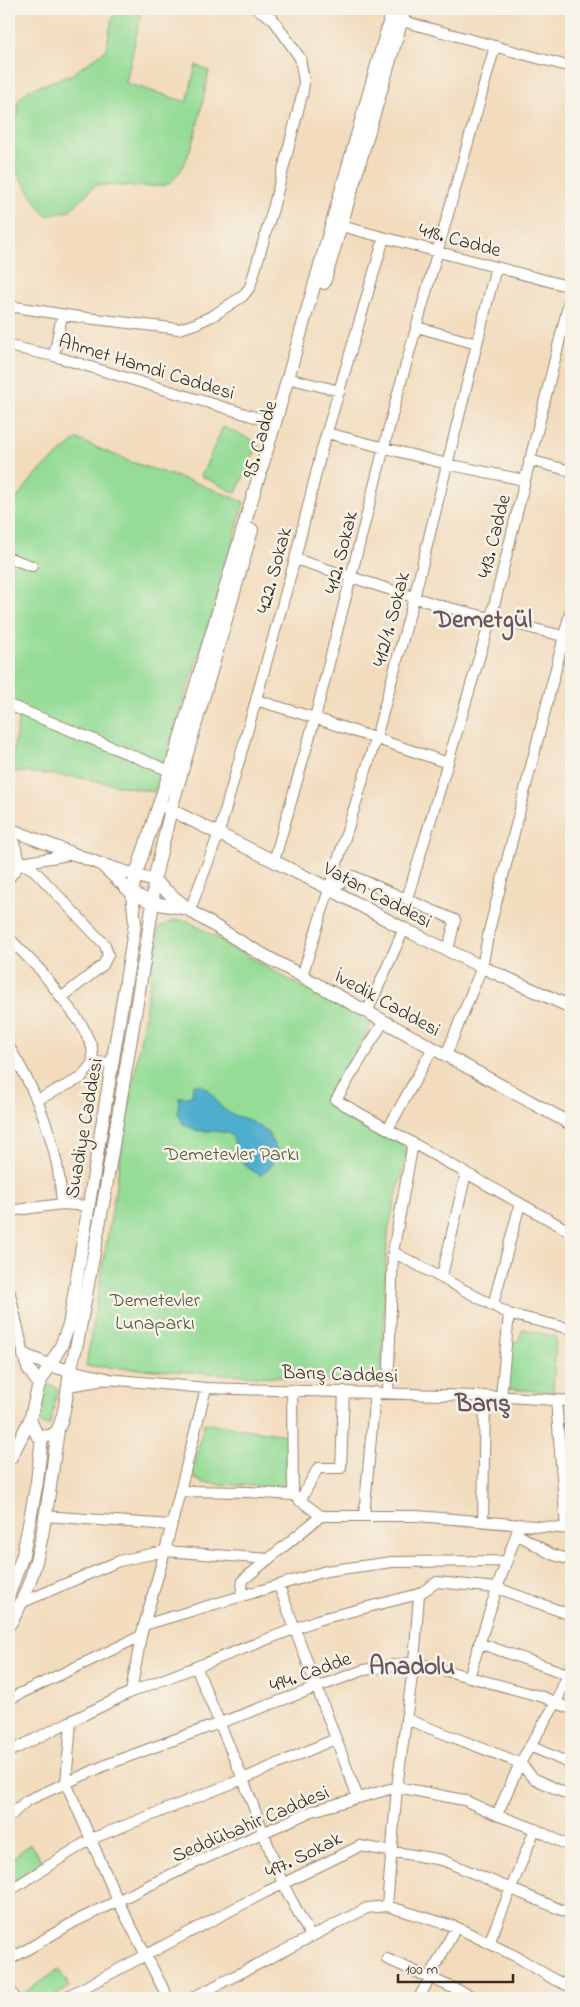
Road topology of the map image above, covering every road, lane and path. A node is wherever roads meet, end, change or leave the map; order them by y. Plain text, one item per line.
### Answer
1 (257, 9) edge
2 (393, 9) edge
3 (403, 15) edge
4 (495, 46) junction
5 (571, 67) edge
6 (336, 225) junction
7 (384, 238) junction
8 (439, 252) junction
9 (496, 267) junction
10 (571, 286) edge
11 (571, 294) edge
12 (9, 306) edge
13 (62, 314) junction
14 (417, 327) junction
15 (477, 344) junction
16 (9, 346) edge
17 (54, 356) junction
18 (292, 379) junction
19 (340, 391) junction
20 (279, 424) junction
21 (327, 432) junction
22 (384, 448) junction
23 (529, 460) junction
24 (447, 464) junction
25 (571, 471) edge
26 (524, 480) junction
27 (9, 558) edge
28 (295, 559) junction
29 (32, 566) dead end
30 (352, 577) junction
31 (414, 598) junction
32 (571, 609) edge
33 (490, 618) junction
34 (568, 637) edge
35 (256, 700) junction
36 (9, 705) edge
37 (315, 718) junction
38 (376, 738) junction
39 (448, 763) junction
40 (170, 771) junction
41 (165, 807) junction
42 (9, 829) edge
43 (219, 833) junction
44 (75, 854) junction
45 (274, 861) junction
46 (21, 863) junction
47 (100, 864) junction
48 (136, 874) junction
49 (9, 878) edge
50 (154, 882) junction
51 (330, 889) junction
52 (132, 893) junction
53 (407, 899) junction
54 (154, 903) junction
55 (190, 910) junction
56 (404, 929) junction
57 (9, 938) edge
58 (448, 950) junction
59 (482, 967) junction
60 (302, 976) junction
61 (61, 998) junction
62 (571, 1007) edge
63 (367, 1012) junction
64 (384, 1021) junction
65 (9, 1047) edge
66 (432, 1048) junction
67 (446, 1055) junction
68 (93, 1062) junction
69 (113, 1063) junction
70 (37, 1100) junction
71 (571, 1124) edge
72 (388, 1129) junction
73 (413, 1143) junction
74 (466, 1173) junction
75 (62, 1204) junction
76 (520, 1204) junction
77 (88, 1206) junction
78 (9, 1210) edge
79 (571, 1232) edge
80 (393, 1252) junction
81 (442, 1276) junction
82 (9, 1289) edge
83 (493, 1305) junction
84 (509, 1314) junction
85 (571, 1329) edge
86 (24, 1354) junction
87 (49, 1366) junction
88 (70, 1371) junction
89 (107, 1380) junction
90 (39, 1384) junction
91 (68, 1385) junction
92 (206, 1388) junction
93 (292, 1390) junction
94 (344, 1391) junction
95 (374, 1392) junction
96 (388, 1393) junction
97 (484, 1396) junction
98 (501, 1397) junction
99 (556, 1400) junction
100 (571, 1401) edge
101 (30, 1420) junction
102 (58, 1431) junction
103 (40, 1436) junction
104 (10, 1460) edge
105 (566, 1465) edge
106 (180, 1491) junction
107 (296, 1498) junction
108 (44, 1516) junction
109 (321, 1516) junction
110 (364, 1516) junction
111 (484, 1521) junction
112 (171, 1525) junction
113 (518, 1529) junction
114 (569, 1529) edge
115 (165, 1551) junction
116 (269, 1559) junction
117 (571, 1560) edge
118 (507, 1561) junction
119 (438, 1563) junction
120 (436, 1582) junction
121 (279, 1586) junction
122 (497, 1588) junction
123 (9, 1594) edge
124 (419, 1594) junction
125 (241, 1595) junction
126 (21, 1603) junction
127 (571, 1615) edge
128 (9, 1625) edge
129 (144, 1625) junction
130 (295, 1629) junction
131 (141, 1636) junction
132 (479, 1643) junction
133 (414, 1662) junction
134 (196, 1667) junction
135 (569, 1670) edge
136 (469, 1677) junction
137 (316, 1687) junction
138 (131, 1692) junction
139 (9, 1699) edge
140 (556, 1702) junction
141 (571, 1709) edge
142 (406, 1720) junction
143 (71, 1721) junction
144 (219, 1723) junction
145 (335, 1738) junction
146 (530, 1746) junction
147 (9, 1752) edge
148 (520, 1763) junction
149 (571, 1764) edge
150 (243, 1779) junction
151 (66, 1783) junction
152 (397, 1787) junction
153 (571, 1796) edge
154 (358, 1798) junction
155 (497, 1815) junction
156 (9, 1817) edge
157 (535, 1829) junction
158 (263, 1833) junction
159 (91, 1839) junction
160 (571, 1847) edge
161 (391, 1852) junction
162 (283, 1884) junction
163 (512, 1889) junction
164 (9, 1892) edge
165 (118, 1901) junction
166 (386, 1906) junction
167 (571, 1914) edge
168 (456, 1927) junction
169 (311, 1937) junction
170 (489, 1943) junction
171 (146, 1955) junction
172 (387, 1959) dead end
173 (9, 1960) edge
174 (432, 1978) junction
175 (571, 1987) edge
176 (9, 1988) edge
177 (14, 1998) edge
178 (64, 1998) edge
179 (168, 1998) edge
180 (192, 1998) edge
181 (419, 1998) edge
182 (476, 1998) edge

1 - 13 street
2 - 6 main road, 95. Cadde
3 - 4 street
3 - 6 main road, 95. Cadde
4 - 5 street
4 - 8 street, 412. Sokak
6 - 7 street, 418. Cadde
6 - 18 main road, 95. Cadde
7 - 8 street, 418. Cadde
7 - 19 street, 422. Sokak
8 - 9 street, 418. Cadde
8 - 14 street, 412. Sokak
9 - 10 street, 418. Cadde
9 - 15 street, 412/1. Sokak
11 - 23 street, 413. Cadde
12 - 13 street
13 - 17 street
14 - 15 street
14 - 22 street, 412. Sokak
15 - 24 street, 412/1. Sokak
16 - 17 street, Ahmet Hamdi Caddesi
17 - 20 street, Ahmet Hamdi Caddesi
18 - 19 street
18 - 20 main road, 95. Cadde
19 - 21 street, 422. Sokak
20 - 40 main road, 95. Cadde
20 - 41 main road, 95. Cadde
21 - 22 street
21 - 28 street, 422. Sokak
22 - 24 street
22 - 30 street, 412. Sokak
23 - 25 street
23 - 26 street, 413. Cadde
24 - 26 street
24 - 31 street, 412/1. Sokak
26 - 33 street, 413. Cadde
27 - 29 street
28 - 30 street
28 - 35 street, 422. Sokak
30 - 31 street
30 - 37 street, 412. Sokak
31 - 33 street
31 - 38 street, 412/1. Sokak
32 - 34 street
33 - 34 street
33 - 39 street, 413. Cadde
34 - 59 street
35 - 37 street
35 - 43 street, 422. Sokak
36 - 40 street
37 - 38 street
37 - 45 street, 412. Sokak
38 - 39 street
38 - 51 street, 412/1. Sokak
39 - 53 street, 413. Cadde
40 - 41 main road, 95. Cadde
41 - 43 main road, Vatan Caddesi
41 - 48 main road, 95. Cadde
41 - 50 main road, 95. Cadde
42 - 44 main road, İvedik Caddesi
42 - 46 street
43 - 45 main road, Vatan Caddesi
43 - 55 street, 422. Sokak
44 - 46 street
44 - 47 main road, İvedik Caddesi
45 - 51 main road, Vatan Caddesi
46 - 49 street
46 - 61 street
47 - 48 main road, İvedik Caddesi
47 - 52 main road, İvedik Caddesi
48 - 50 main road, İvedik Caddesi
48 - 52 main road
50 - 54 main road
50 - 55 main road, İvedik Caddesi
51 - 53 street
51 - 56 main road, Vatan Caddesi
51 - 60 street, 412/1. Sokak
52 - 54 main road, İvedik Caddesi
52 - 69 main road, Suadiye Caddesi
53 - 58 street
54 - 55 main road, İvedik Caddesi
54 - 88 main road, Suadiye Caddesi
55 - 60 main road, İvedik Caddesi
56 - 58 main road, Vatan Caddesi
56 - 63 street
57 - 61 street
58 - 59 main road, Vatan Caddesi
59 - 62 main road, Vatan Caddesi
59 - 67 street
60 - 63 main road, İvedik Caddesi
61 - 68 street
63 - 64 main road, İvedik Caddesi
64 - 66 main road, İvedik Caddesi
64 - 72 street
65 - 70 street
66 - 67 main road, İvedik Caddesi
66 - 72 street
67 - 71 main road, İvedik Caddesi
68 - 69 street
68 - 70 street
69 - 77 main road, Suadiye Caddesi
70 - 75 street
72 - 73 street
73 - 74 street
73 - 80 street
74 - 76 street
74 - 81 street
75 - 77 street
75 - 78 street
76 - 79 street
76 - 83 street
77 - 87 main road, Suadiye Caddesi
80 - 81 street
80 - 96 street
81 - 83 street
82 - 86 street
83 - 84 street
84 - 85 street
84 - 98 street
86 - 87 main road
86 - 90 main road
87 - 88 main road
87 - 90 main road, Suadiye Caddesi
88 - 89 main road, Barış Caddesi
88 - 91 main road, Suadiye Caddesi
89 - 91 main road, Barış Caddesi
89 - 92 street, Barış Caddesi
90 - 101 main road, Suadiye Caddesi
91 - 102 main road, Suadiye Caddesi
92 - 93 street, Barış Caddesi
92 - 106 street
93 - 94 street, Barış Caddesi
93 - 107 street
94 - 95 street, Barış Caddesi
94 - 107 street
95 - 96 street, Barış Caddesi
95 - 110 street
96 - 97 street, Barış Caddesi
97 - 98 street, Barış Caddesi
97 - 111 street
98 - 99 street, Barış Caddesi
99 - 100 street, Barış Caddesi
99 - 105 street
101 - 103 main road
101 - 104 main road, Suadiye Caddesi
102 - 103 main road
102 - 108 main road, Suadiye Caddesi
103 - 104 main road
103 - 123 main road
105 - 114 street
106 - 107 street
106 - 112 street
107 - 109 street
108 - 112 street
108 - 126 main road, Suadiye Caddesi
109 - 110 street
109 - 116 street
110 - 111 street
111 - 113 street
112 - 115 street
113 - 114 street
113 - 117 street
113 - 118 street
115 - 116 street
115 - 126 street
115 - 129 street
116 - 125 street
118 - 119 street
118 - 122 street
119 - 120 street
119 - 121 street
120 - 122 street
120 - 124 street
121 - 125 street
121 - 130 street
122 - 127 street
122 - 132 street
124 - 130 street
124 - 133 street
125 - 129 street
126 - 128 main road, Suadiye Caddesi
129 - 131 street
130 - 134 street
130 - 137 street
131 - 138 street
131 - 139 street
132 - 135 street
132 - 136 street
133 - 136 street, 494. Cadde
133 - 137 street, 494. Cadde
133 - 142 street
134 - 138 street
134 - 144 street
135 - 140 street
136 - 140 street, 494. Cadde
137 - 144 street, 494. Cadde
137 - 145 street
138 - 143 street
140 - 141 street, 494. Cadde
140 - 146 street
142 - 148 street
142 - 152 street
143 - 147 street
143 - 151 street
144 - 150 street
144 - 151 street, 494. Cadde
145 - 150 street
145 - 154 street
146 - 148 street
146 - 149 street
148 - 153 street
148 - 155 street
150 - 158 street
150 - 159 street
151 - 156 street, 494. Cadde
151 - 159 street
152 - 154 street, Seddübahir Caddesi
152 - 155 street, Seddübahir Caddesi
152 - 161 street
154 - 158 street, Seddübahir Caddesi
155 - 157 street, Seddübahir Caddesi
157 - 160 street, Seddübahir Caddesi
157 - 163 street
158 - 162 street
158 - 165 street, Seddübahir Caddesi
159 - 164 street
159 - 165 street
161 - 162 street, 497. Sokak
161 - 163 street, 497. Sokak
161 - 166 street
162 - 169 street
162 - 171 street, 497. Sokak
163 - 167 street, 497. Sokak
163 - 170 street
165 - 171 street
165 - 173 street, Seddübahir Caddesi
166 - 168 street
166 - 169 street
168 - 170 street
168 - 174 street
169 - 180 street
170 - 175 street
171 - 178 street, 497. Sokak
171 - 179 street
172 - 174 street
174 - 181 street
174 - 182 street
176 - 177 street

